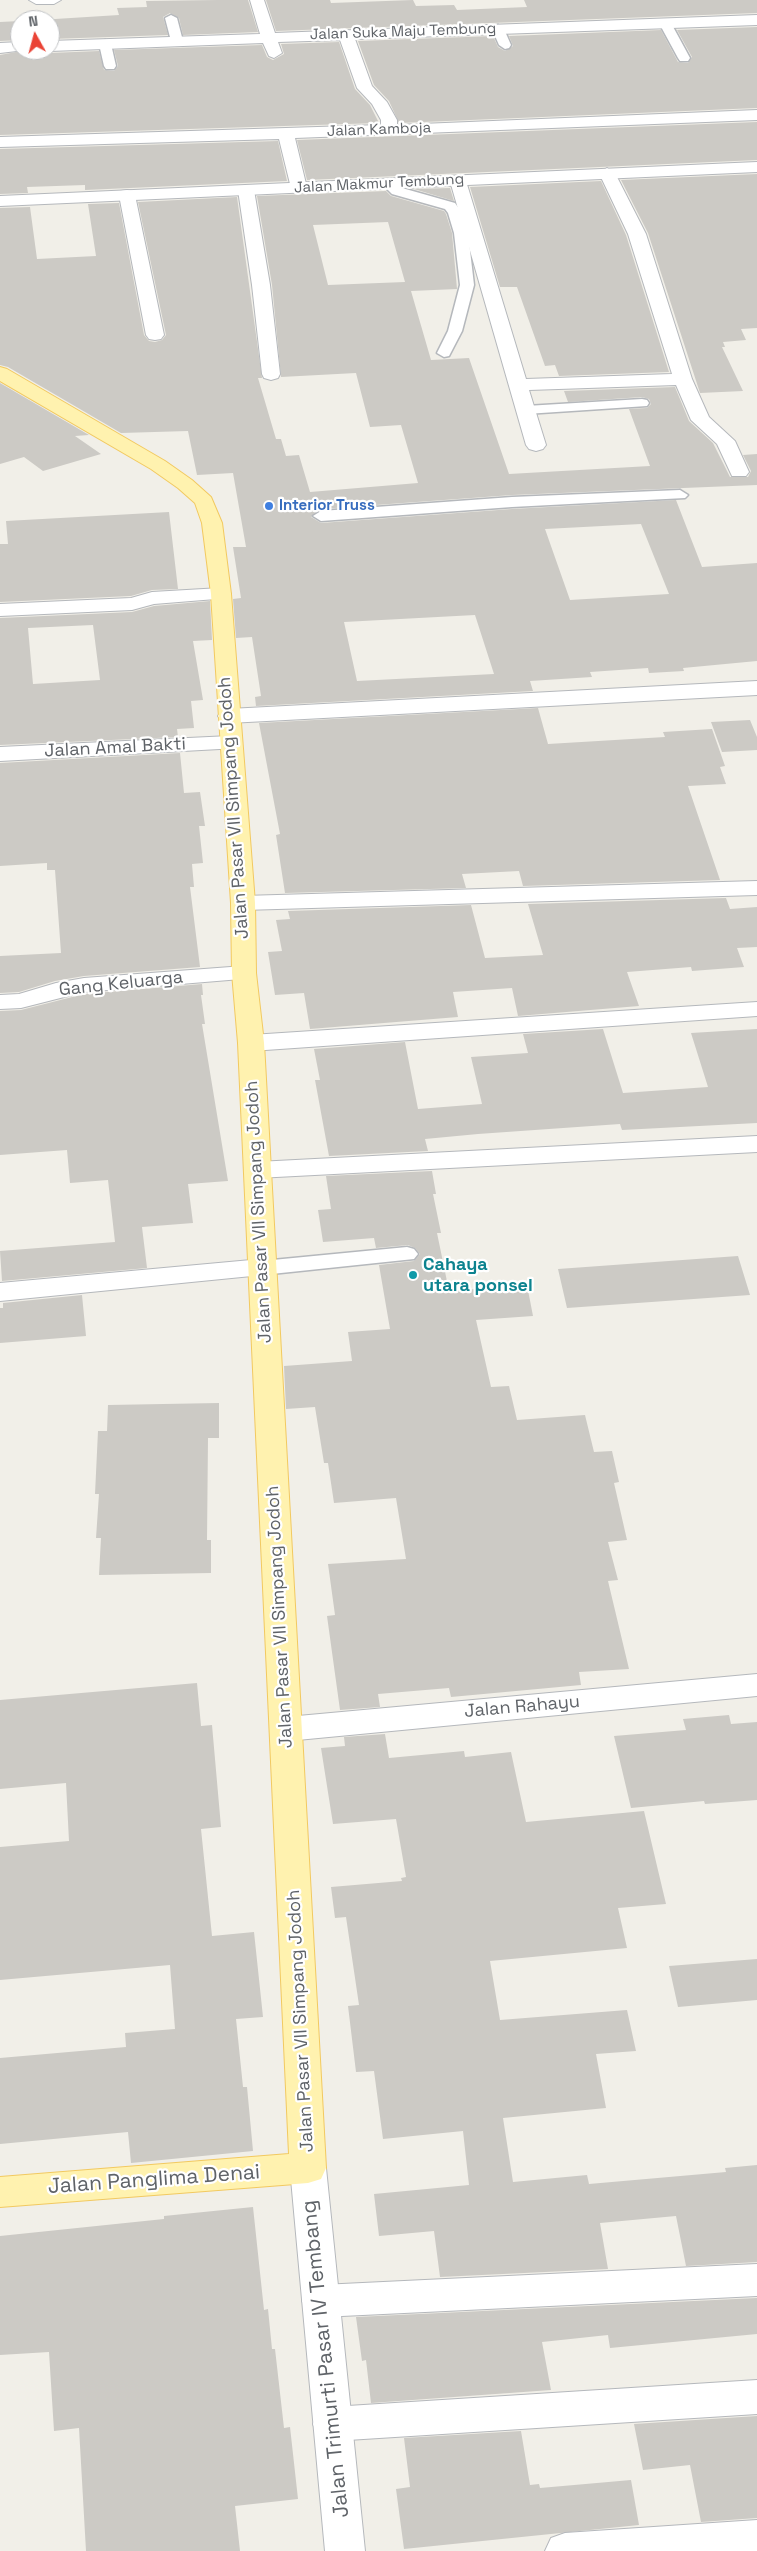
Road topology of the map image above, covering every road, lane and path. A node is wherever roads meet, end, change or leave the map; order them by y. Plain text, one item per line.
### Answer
1 (36, 0) edge
2 (54, 0) edge
3 (256, 0) edge
4 (747, 16) edge
5 (171, 18) dead end
6 (665, 23) junction
7 (498, 28) junction
8 (346, 35) junction
9 (271, 38) junction
10 (177, 41) junction
11 (105, 44) junction
12 (505, 45) dead end
13 (60, 46) edge
14 (275, 56) dead end
15 (684, 58) dead end
16 (110, 66) dead end
17 (757, 114) edge
18 (389, 130) junction
19 (286, 134) junction
20 (0, 142) edge
21 (757, 168) edge
22 (607, 173) junction
23 (458, 181) junction
24 (388, 184) junction
25 (298, 188) junction
26 (246, 190) junction
27 (127, 195) junction
28 (0, 200) edge
29 (156, 335) dead end
30 (444, 353) dead end
31 (271, 374) dead end
32 (3, 377) edge
33 (683, 379) junction
34 (519, 385) junction
35 (642, 403) dead end
36 (526, 410) junction
37 (536, 445) dead end
38 (739, 472) dead end
39 (680, 495) dead end
40 (321, 516) dead end
41 (221, 594) junction
42 (0, 610) edge
43 (757, 688) edge
44 (229, 716) junction
45 (230, 743) junction
46 (0, 754) edge
47 (757, 888) edge
48 (243, 903) junction
49 (244, 973) junction
50 (0, 1002) edge
51 (757, 1009) edge
52 (251, 1043) junction
53 (757, 1144) edge
54 (257, 1170) junction
55 (407, 1254) dead end
56 (262, 1268) junction
57 (0, 1292) edge
58 (757, 1686) edge
59 (287, 1729) junction
60 (308, 2168) junction
61 (0, 2192) edge
62 (757, 2280) edge
63 (321, 2301) junction
64 (757, 2397) edge
65 (332, 2424) junction
66 (757, 2538) edge
67 (345, 2551) edge
68 (565, 2551) edge

1 - 2 street
3 - 9 street
4 - 6 street, Jalan Suka Maju Tembung
5 - 10 lane
6 - 7 street, Jalan Suka Maju Tembung
6 - 15 lane
7 - 8 street, Jalan Suka Maju Tembung
7 - 12 lane
8 - 9 street, Jalan Suka Maju Tembung
8 - 18 street
9 - 10 street, Jalan Suka Maju Tembung
9 - 14 street
10 - 11 street, Jalan Suka Maju Tembung
11 - 13 street, Jalan Suka Maju Tembung
11 - 16 lane
17 - 18 street, Jalan Kamboja
18 - 19 street, Jalan Kamboja
19 - 20 street, Jalan Kamboja
19 - 25 street
21 - 22 street, Jalan Makmur Tembung
22 - 23 street, Jalan Makmur Tembung
22 - 33 street
23 - 24 street, Jalan Makmur Tembung
23 - 34 street
24 - 25 street, Jalan Makmur Tembung
24 - 30 lane
25 - 26 street, Jalan Makmur Tembung
26 - 27 street, Jalan Makmur Tembung
26 - 31 street
27 - 28 street, Jalan Makmur Tembung
27 - 29 street
32 - 41 main road, Jalan Pasar VII Simpang Jodoh
33 - 34 street
33 - 38 street
34 - 36 street
35 - 36 lane
36 - 37 street
39 - 40 lane
41 - 42 street
41 - 44 main road, Jalan Pasar VII Simpang Jodoh
43 - 44 street
44 - 45 main road, Jalan Pasar VII Simpang Jodoh
45 - 46 street, Jalan Amal Bakti
45 - 48 main road, Jalan Pasar VII Simpang Jodoh
47 - 48 street
48 - 49 main road, Jalan Pasar VII Simpang Jodoh
49 - 50 street, Gang Keluarga
49 - 52 main road, Jalan Pasar VII Simpang Jodoh
51 - 52 street
52 - 54 main road, Jalan Pasar VII Simpang Jodoh
53 - 54 street
54 - 56 main road, Jalan Pasar VII Simpang Jodoh
55 - 56 lane
56 - 57 street
56 - 59 main road, Jalan Pasar VII Simpang Jodoh
58 - 59 street, Jalan Rahayu
59 - 60 main road, Jalan Pasar VII Simpang Jodoh
60 - 61 main road, Jalan Panglima Denai
60 - 63 street, Jalan Trimurti Pasar IV Tembang
62 - 63 street
63 - 65 street, Jalan Trimurti Pasar IV Tembang
64 - 65 street
65 - 67 street, Jalan Trimurti Pasar IV Tembang
66 - 68 street

